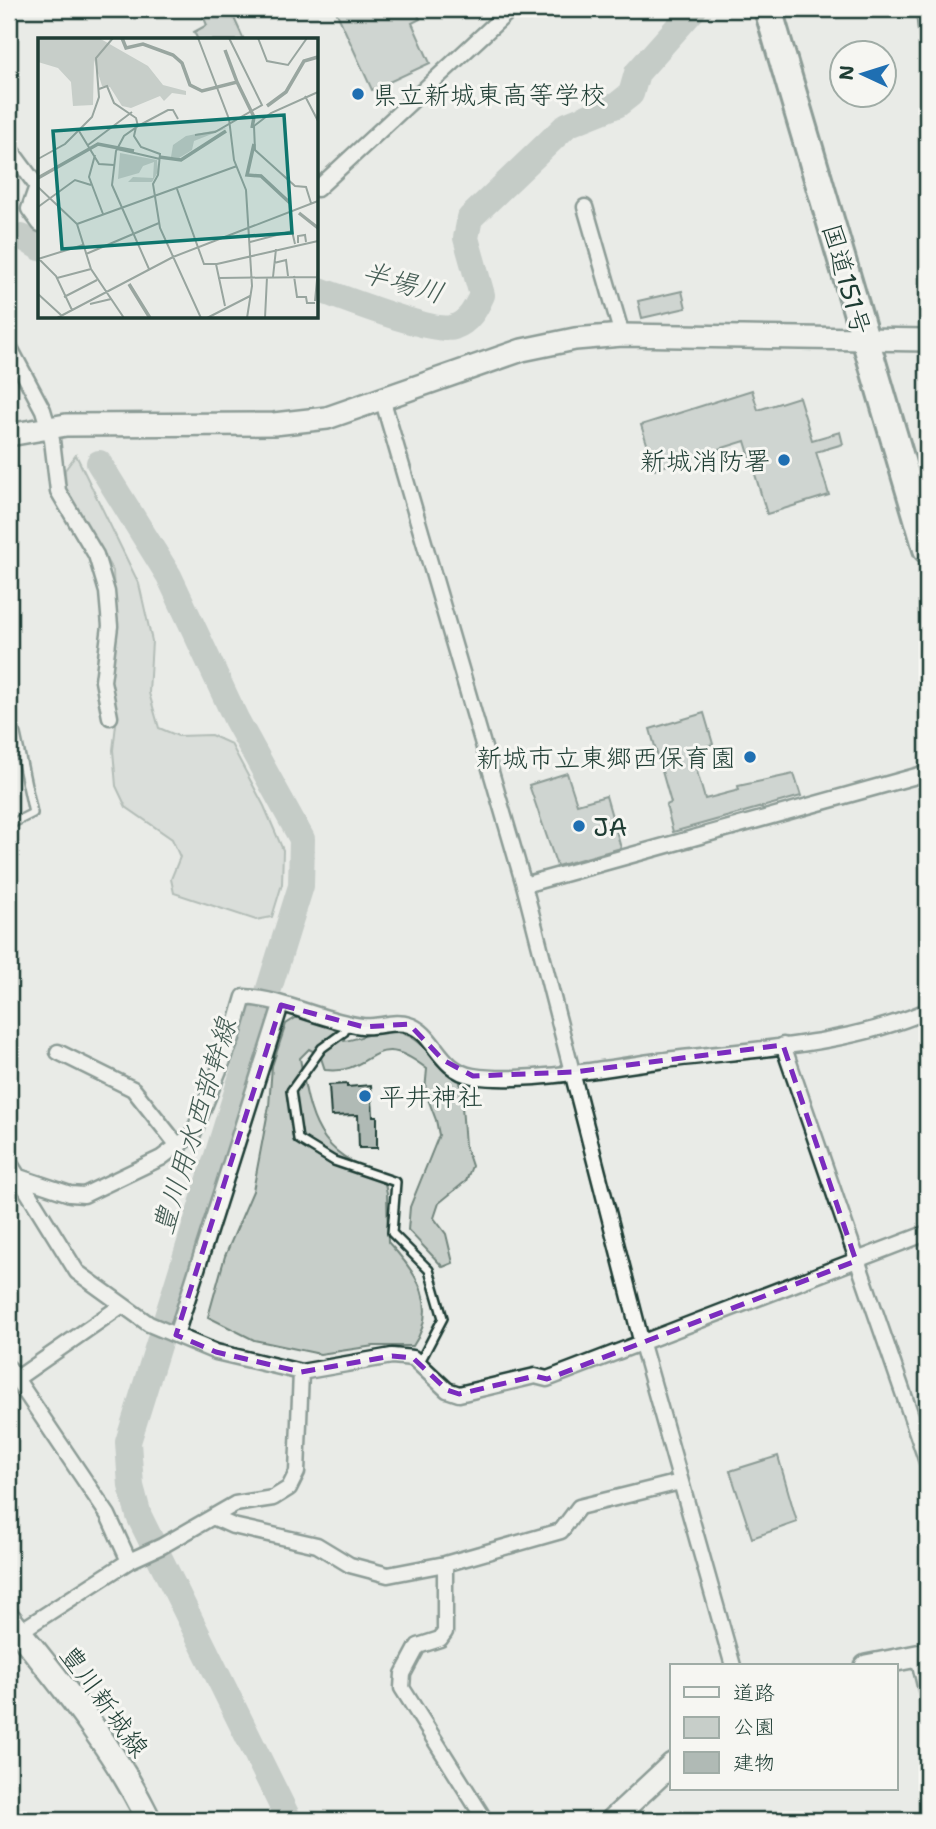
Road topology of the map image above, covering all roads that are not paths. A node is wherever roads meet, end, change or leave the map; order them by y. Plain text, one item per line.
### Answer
1 (511, 9) edge
2 (768, 9) edge
3 (923, 9) edge
4 (927, 36) edge
5 (9, 148) edge
6 (318, 188) edge
7 (585, 207) dead end
8 (38, 221) edge
9 (622, 335) junction
10 (865, 339) junction
11 (927, 340) edge
12 (9, 346) edge
13 (382, 398) junction
14 (50, 427) junction
15 (9, 435) edge
16 (927, 549) edge
17 (110, 717) dead end
18 (16, 734) dead end
19 (927, 772) edge
20 (9, 825) edge
21 (524, 885) junction
22 (278, 1004) junction
23 (927, 1011) edge
24 (348, 1024) junction
25 (783, 1045) junction
26 (58, 1052) dead end
27 (575, 1072) junction
28 (179, 1147) junction
29 (9, 1162) edge
30 (19, 1177) junction
31 (927, 1233) edge
32 (856, 1261) junction
33 (121, 1306) junction
34 (174, 1334) junction
35 (642, 1344) junction
36 (420, 1362) junction
37 (301, 1372) junction
38 (12, 1374) edge
39 (927, 1462) edge
40 (680, 1482) junction
41 (215, 1518) junction
42 (135, 1558) junction
43 (445, 1564) junction
44 (14, 1625) edge
45 (923, 1655) edge
46 (732, 1664) edge
47 (876, 1664) edge
48 (927, 1694) edge
49 (670, 1765) edge
50 (149, 1820) edge
51 (485, 1820) edge
52 (612, 1820) edge

1 - 6 street
2 - 10 highway, 国道151号
3 - 4 street
5 - 8 street
7 - 9 street
9 - 10 street
9 - 13 street
10 - 11 street
10 - 16 highway, 国道151号
12 - 14 street
13 - 14 street
13 - 21 street
14 - 15 street
14 - 17 street
18 - 20 lane
19 - 21 street
21 - 27 street
22 - 24 street
22 - 28 street
22 - 34 street
23 - 25 street
24 - 27 street
24 - 36 lane
25 - 27 street
25 - 32 street
26 - 28 street
27 - 35 street
28 - 30 street
29 - 30 street
30 - 33 street
31 - 32 street
32 - 35 street
32 - 39 street
33 - 34 street
33 - 38 street
34 - 37 street
35 - 36 street
35 - 40 street
36 - 37 street
37 - 41 street
38 - 42 street
40 - 43 street
40 - 46 street
41 - 42 street
41 - 43 street
42 - 44 street
43 - 51 street
44 - 50 main road, 豊川新城線
45 - 47 street
45 - 48 street
49 - 52 street

